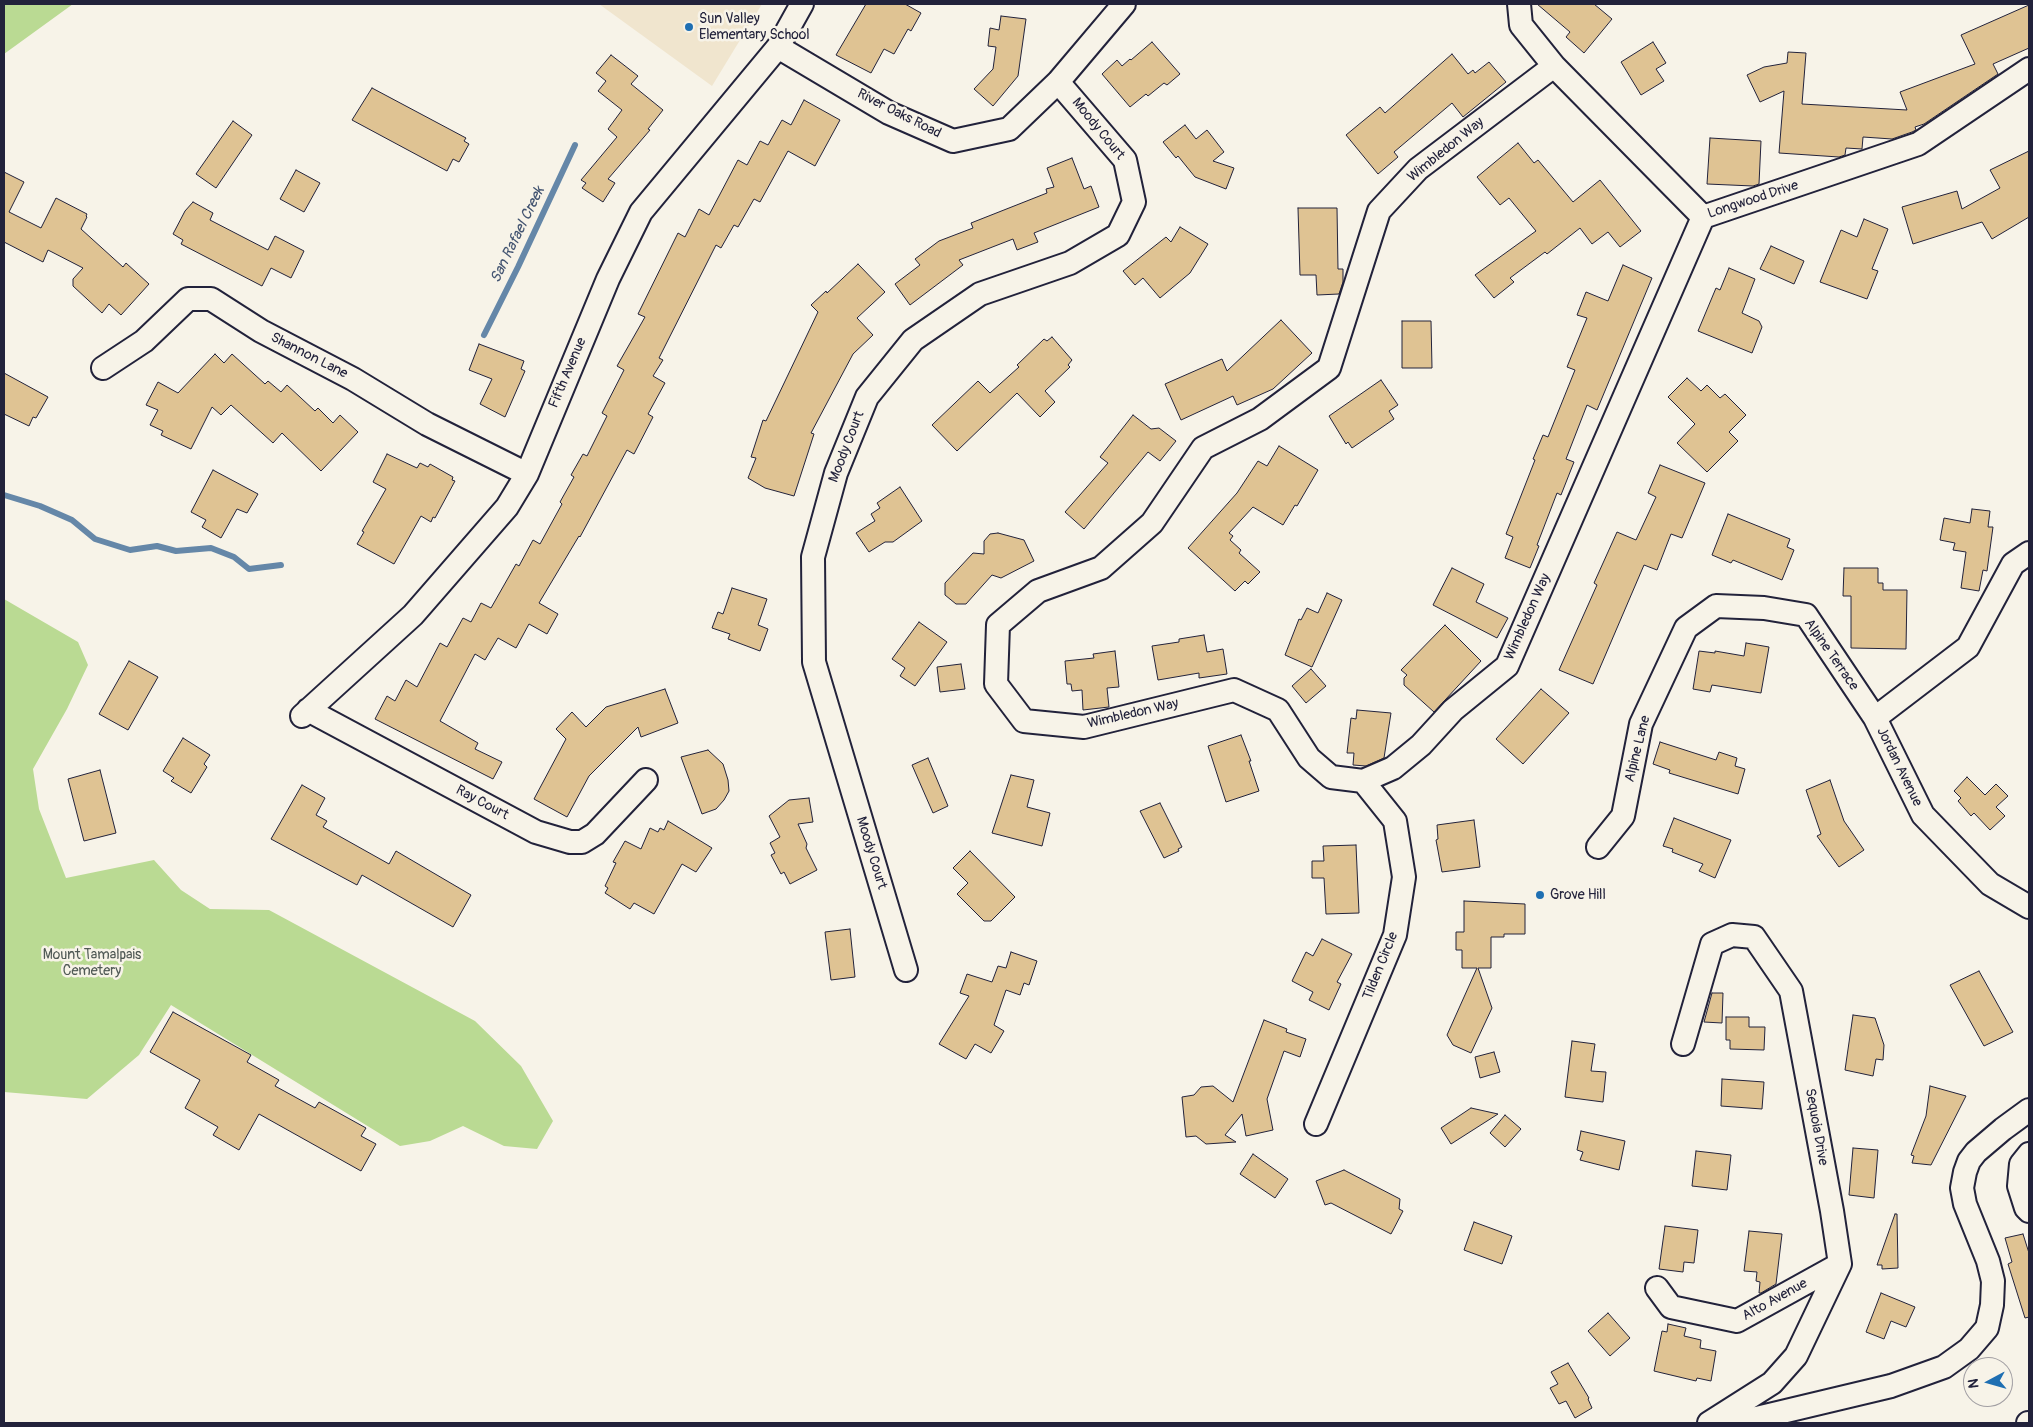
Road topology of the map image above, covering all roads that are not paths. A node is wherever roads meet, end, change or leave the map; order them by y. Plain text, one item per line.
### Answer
1 (802, 4) edge
2 (1124, 4) edge
3 (1519, 4) edge
4 (778, 46) junction
5 (1554, 66) junction
6 (2029, 69) edge
7 (1058, 82) junction
8 (1703, 217) junction
9 (103, 368) dead end
10 (526, 474) junction
11 (2029, 553) edge
12 (1716, 606) joint
13 (305, 713) joint
14 (1875, 718) junction
15 (646, 780) dead end
16 (1363, 781) junction
17 (1598, 847) dead end
18 (2029, 907) edge
19 (906, 970) dead end
20 (1683, 1044) dead end
21 (2029, 1110) edge
22 (1316, 1124) dead end
23 (2029, 1154) edge
24 (2029, 1211) edge
25 (1840, 1264) junction
26 (1657, 1288) dead end
27 (1709, 1423) edge
28 (1736, 1423) edge

1 - 4 street, Fifth Avenue
2 - 7 street, River Oaks Road
3 - 5 street, Longwood Drive
4 - 7 street, River Oaks Road
4 - 10 street, Fifth Avenue
5 - 8 street, Longwood Drive
5 - 16 street, Wimbledon Way
6 - 8 street, Longwood Drive
7 - 19 street, Moody Court
8 - 16 street, Wimbledon Way
9 - 10 street, Shannon Lane
10 - 13 street, Fifth Avenue
11 - 14 street, Jordan Avenue
12 - 14 street, Alpine Terrace
12 - 17 street, Alpine Lane
13 - 15 street, Ray Court
14 - 18 street, Jordan Avenue
16 - 22 street, Tilden Circle
20 - 25 street, Sequoia Drive
21 - 28 street
23 - 24 street
25 - 26 street, Alto Avenue
25 - 27 street

